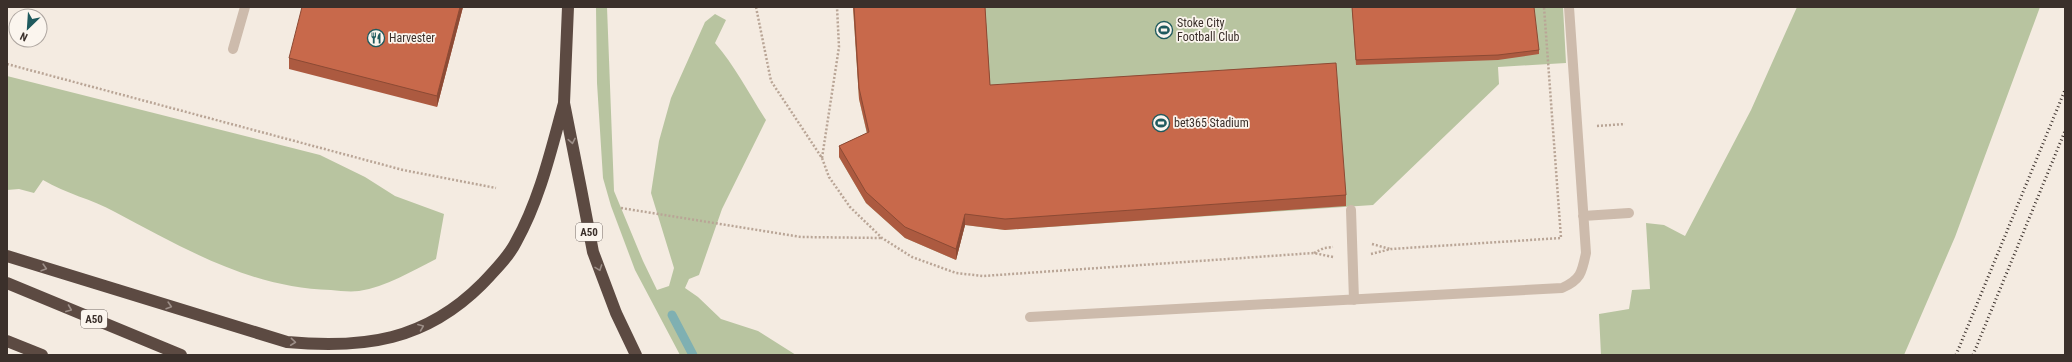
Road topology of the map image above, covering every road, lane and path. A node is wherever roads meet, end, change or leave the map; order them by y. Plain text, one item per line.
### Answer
1 (245, 7) edge
2 (568, 7) edge
3 (756, 7) edge
4 (837, 7) edge
5 (1544, 7) edge
6 (1569, 7) edge
7 (233, 49) dead end
8 (7, 64) edge
9 (564, 103) junction
10 (822, 158) junction
11 (496, 188) dead end
12 (621, 208) dead end
13 (1351, 210) dead end
14 (1629, 213) dead end
15 (1583, 216) junction
16 (882, 238) junction
17 (1373, 244) dead end
18 (1324, 248) dead end
19 (1391, 249) junction
20 (1314, 253) junction
21 (1374, 254) dead end
22 (7, 256) edge
23 (1326, 257) dead end
24 (7, 283) edge
25 (1354, 300) junction
26 (1030, 317) dead end
27 (7, 341) edge
28 (42, 355) edge
29 (181, 355) edge
30 (636, 355) edge

1 - 7 lane
2 - 9 highway
3 - 10 path
4 - 10 path
5 - 19 path
6 - 15 lane
8 - 11 path
22 -> 9 highway
9 -> 30 highway, A50
10 - 16 path
12 - 16 path
13 - 25 lane
14 - 15 lane
15 - 25 lane
16 - 20 path
17 - 19 path
18 - 20 path
19 - 21 path
20 - 23 path
24 -> 29 highway, A50
25 - 26 lane
27 - 28 highway

